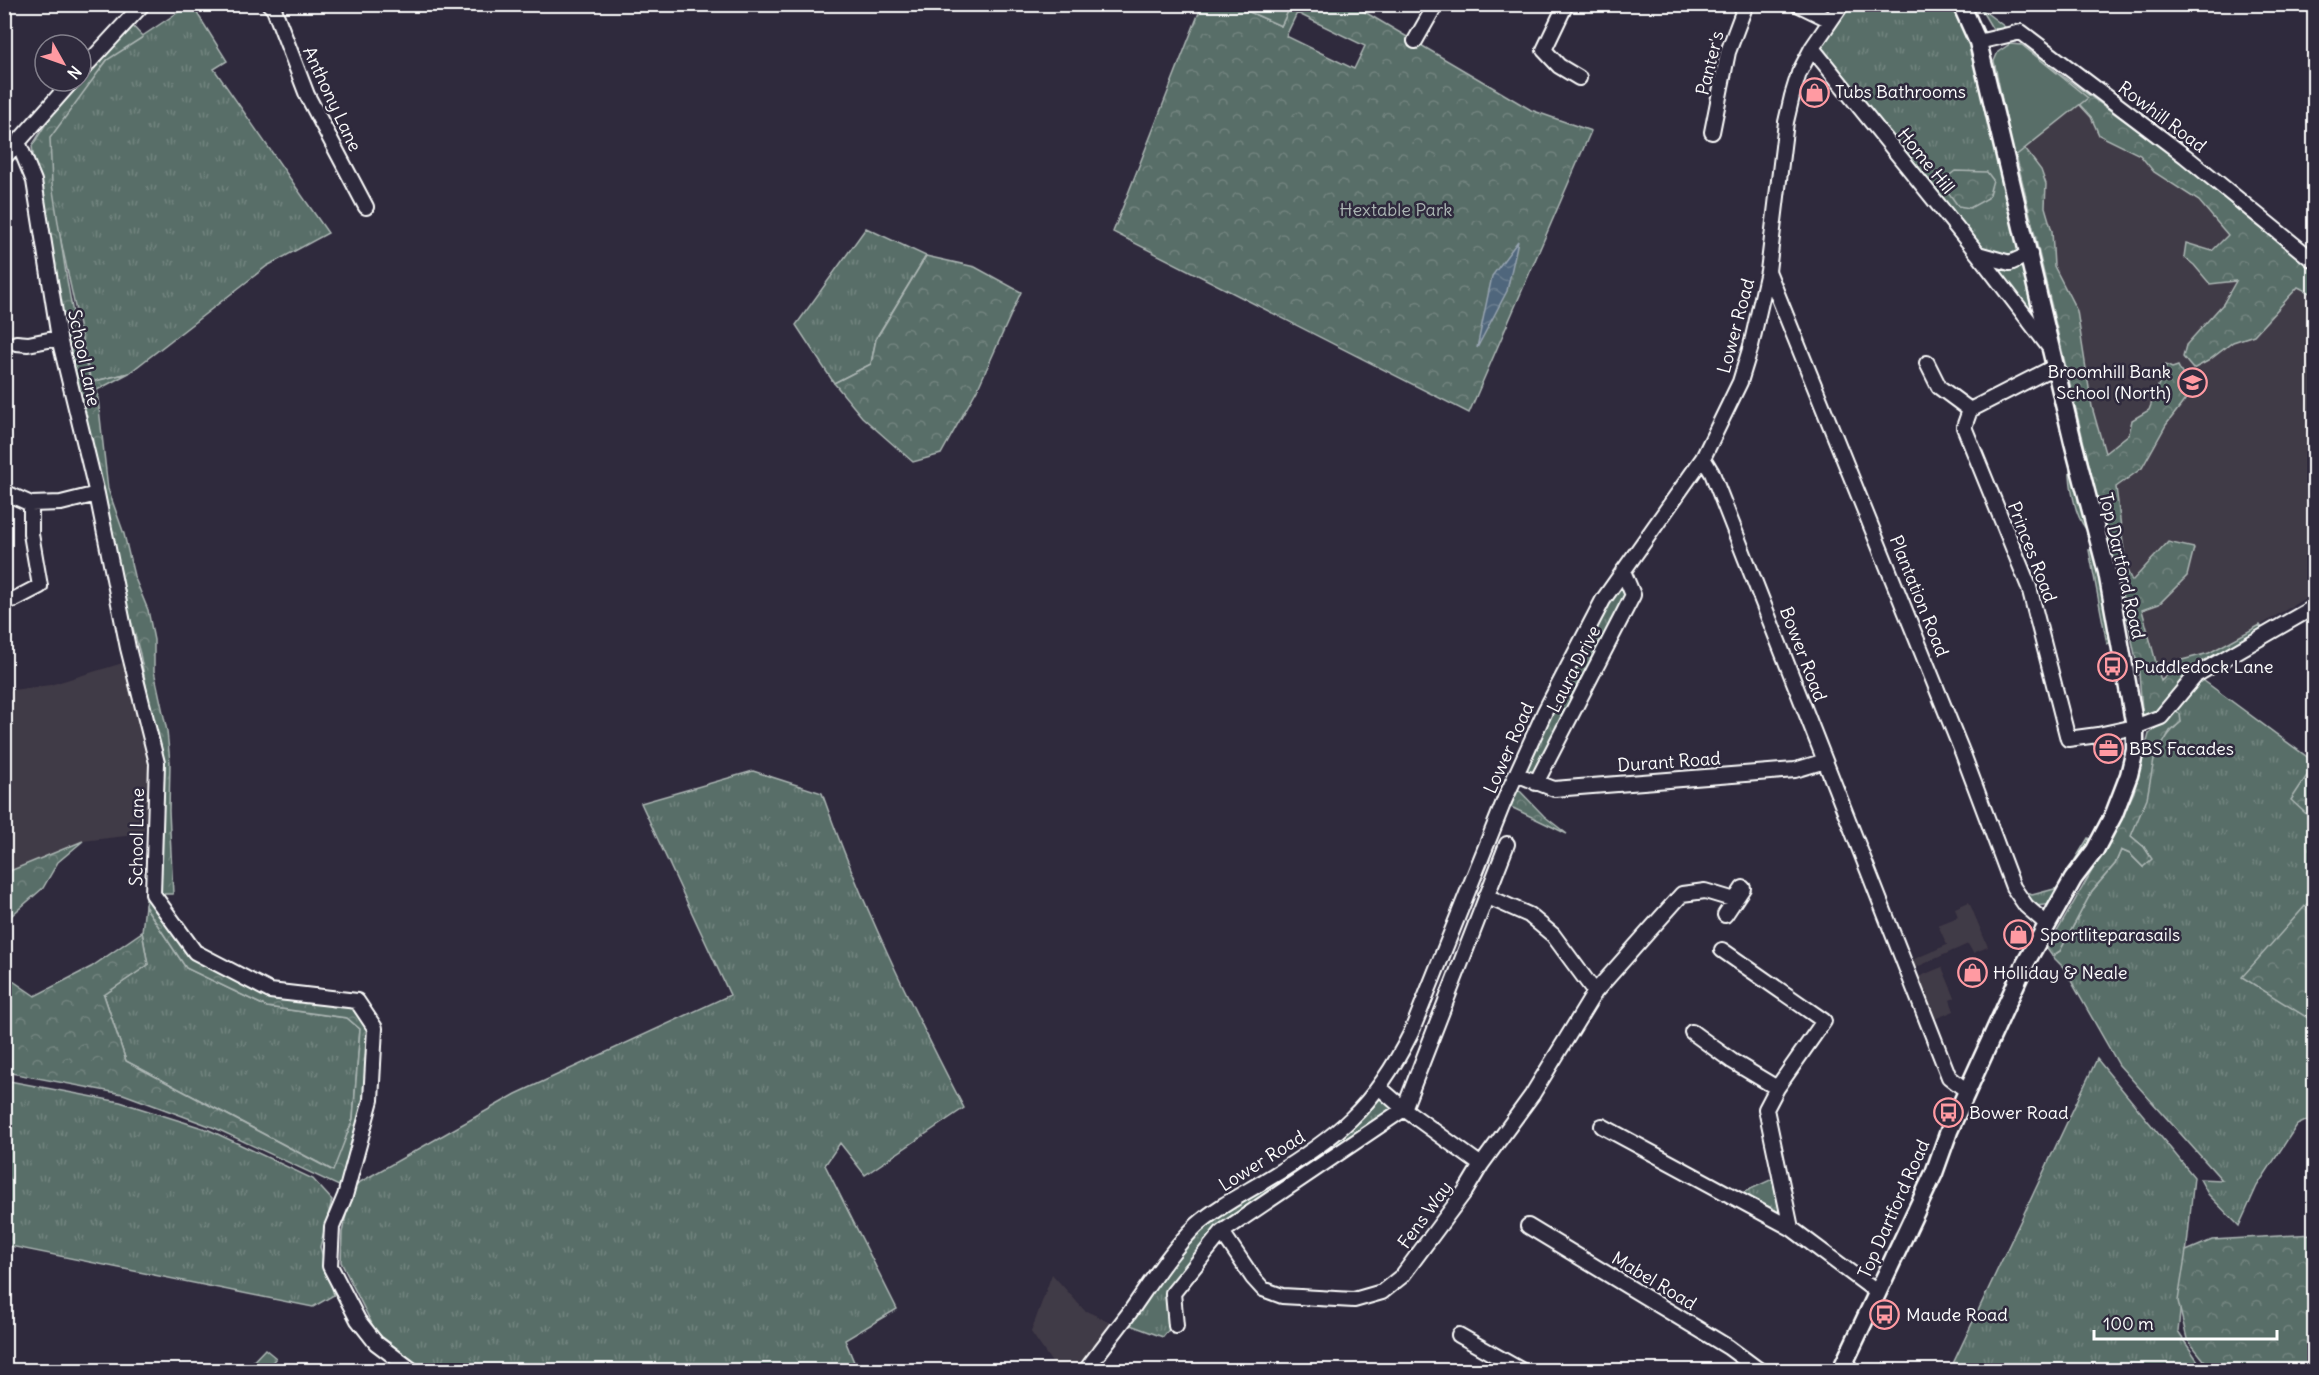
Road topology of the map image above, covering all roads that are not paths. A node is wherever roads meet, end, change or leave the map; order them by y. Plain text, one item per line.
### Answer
1 (143, 4) edge
2 (269, 4) edge
3 (1436, 4) edge
4 (1566, 4) edge
5 (1746, 4) edge
6 (1797, 4) edge
7 (1842, 4) edge
8 (1962, 4) edge
9 (1830, 20) junction
10 (1415, 41) dead end
11 (1978, 42) junction
12 (1812, 48) junction
13 (93, 58) edge
14 (1579, 78) dead end
15 (61, 93) edge
16 (1712, 132) dead end
17 (18, 142) junction
18 (4, 158) edge
19 (366, 207) dead end
20 (1978, 254) junction
21 (2030, 254) junction
22 (2314, 261) edge
23 (1768, 271) junction
24 (59, 338) junction
25 (16, 343) dead end
26 (2054, 359) junction
27 (1927, 363) dead end
28 (1970, 410) junction
29 (1703, 458) junction
30 (4, 492) edge
31 (97, 494) junction
32 (31, 504) junction
33 (1623, 570) junction
34 (4, 601) edge
35 (2314, 607) edge
36 (2135, 727) junction
37 (1825, 761) junction
38 (1516, 774) junction
39 (1536, 783) junction
40 (1507, 844) dead end
41 (1486, 896) junction
42 (1725, 915) dead end
43 (2048, 925) junction
44 (1722, 950) dead end
45 (1595, 992) junction
46 (1692, 1032) dead end
47 (1380, 1088) junction
48 (1777, 1088) junction
49 (1967, 1091) junction
50 (1404, 1109) junction
51 (1602, 1126) dead end
52 (1481, 1166) junction
53 (1528, 1226) dead end
54 (1791, 1228) junction
55 (1222, 1232) junction
56 (1878, 1293) junction
57 (1176, 1326) dead end
58 (1459, 1335) dead end
59 (412, 1371) edge
60 (1086, 1371) edge
61 (1521, 1371) edge
62 (1759, 1371) edge
63 (1841, 1371) edge

1 - 13 street
2 - 19 street, Anthony Lane
3 - 10 street
4 - 14 street
5 - 16 street, Panter's
6 - 9 street
7 - 9 street
8 - 11 main road, Top Dartford Road
9 - 12 street
11 - 21 main road, Top Dartford Road
11 - 22 street, Rowhill Road
12 - 20 street, Home Hill
12 - 23 street, Lower Road
15 - 17 street
17 - 18 street
17 - 24 street, School Lane
20 - 21 street
20 - 26 street, Home Hill
21 - 26 main road, Top Dartford Road
23 - 29 street, Lower Road
23 - 43 street, Plantation Road
24 - 25 street
24 - 31 street, School Lane
26 - 28 street
26 - 36 main road, Top Dartford Road
27 - 28 street
28 - 36 street, Princes Road
29 - 33 street, Lower Road
29 - 37 street, Bower Road
30 - 32 street
31 - 32 street
31 - 59 street, School Lane
32 - 34 street
33 - 38 street, Lower Road
33 - 39 street, Laura Drive
35 - 36 street
36 - 43 main road, Top Dartford Road
37 - 39 street, Durant Road
37 - 49 street, Bower Road
38 - 39 street, Durant Road
38 - 47 street, Lower Road
40 - 41 street
41 - 45 street
41 - 50 street
42 - 45 street, Fens Way
43 - 49 main road, Top Dartford Road
44 - 48 street
45 - 52 street, Fens Way
46 - 48 street
47 - 50 street
47 - 60 street, Lower Road
48 - 54 street
49 - 56 main road, Top Dartford Road
50 - 52 street
50 - 55 street, Lower Road
51 - 54 street
52 - 55 street, Fens Way
53 - 62 street, Mabel Road
54 - 56 street
55 - 57 street, Lower Road
56 - 63 main road, Top Dartford Road
58 - 61 street

